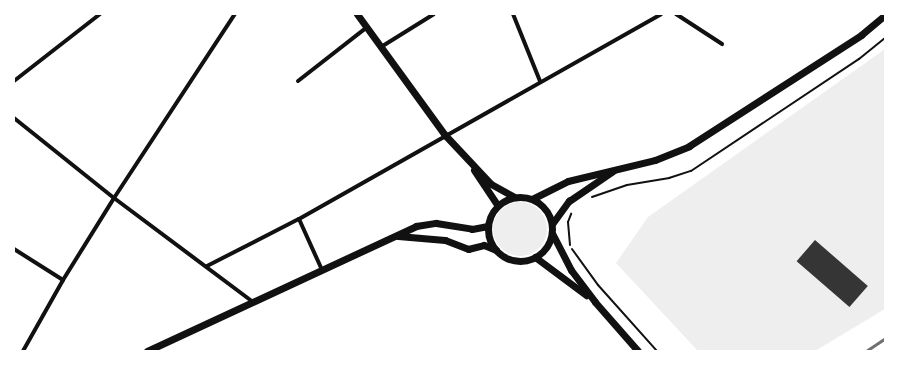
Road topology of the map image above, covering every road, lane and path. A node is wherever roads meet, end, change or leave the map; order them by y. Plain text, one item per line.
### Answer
1 (100, 14) edge
2 (235, 14) edge
3 (357, 14) edge
4 (434, 14) edge
5 (661, 14) edge
6 (676, 14) edge
7 (514, 15) edge
8 (885, 16) edge
9 (367, 27) junction
10 (885, 38) edge
11 (722, 44) dead end
12 (381, 47) junction
13 (14, 81) edge
14 (298, 81) dead end
15 (540, 81) junction
16 (14, 118) edge
17 (445, 135) junction
18 (466, 158) junction
19 (615, 170) junction
20 (514, 197) junction
21 (114, 198) junction
22 (590, 198) dead end
23 (532, 199) junction
24 (498, 206) junction
25 (574, 208) dead end
26 (299, 219) junction
27 (552, 224) junction
28 (488, 226) junction
29 (552, 234) junction
30 (396, 236) junction
31 (14, 249) edge
32 (496, 250) junction
33 (535, 257) junction
34 (207, 266) junction
35 (322, 270) junction
36 (63, 280) junction
37 (253, 302) junction
38 (595, 302) junction
39 (23, 351) edge
40 (147, 351) edge
41 (638, 351) edge
42 (657, 351) edge

1 - 13 street
2 - 21 street
3 - 9 street
4 - 12 street
5 - 15 street
6 - 11 street
7 - 15 street
8 - 19 street
9 - 12 street
9 - 14 street
10 - 22 path
12 - 17 street
15 - 17 street
16 - 21 street
17 - 18 street
17 - 26 street
18 - 20 street
18 - 24 street
19 - 23 street
19 - 27 street
20 - 23 street
20 - 24 street
21 - 34 street
21 - 36 street
23 - 27 street
24 - 28 street
25 - 42 path
26 - 34 street
26 - 35 street
27 - 29 street
28 - 30 street
28 - 32 street
29 - 33 street
29 - 38 street
30 - 32 street
30 - 35 street
31 - 36 street
32 - 33 street
33 - 38 street
34 - 37 street
35 - 37 street
36 - 39 street
37 - 40 street
38 - 41 street

